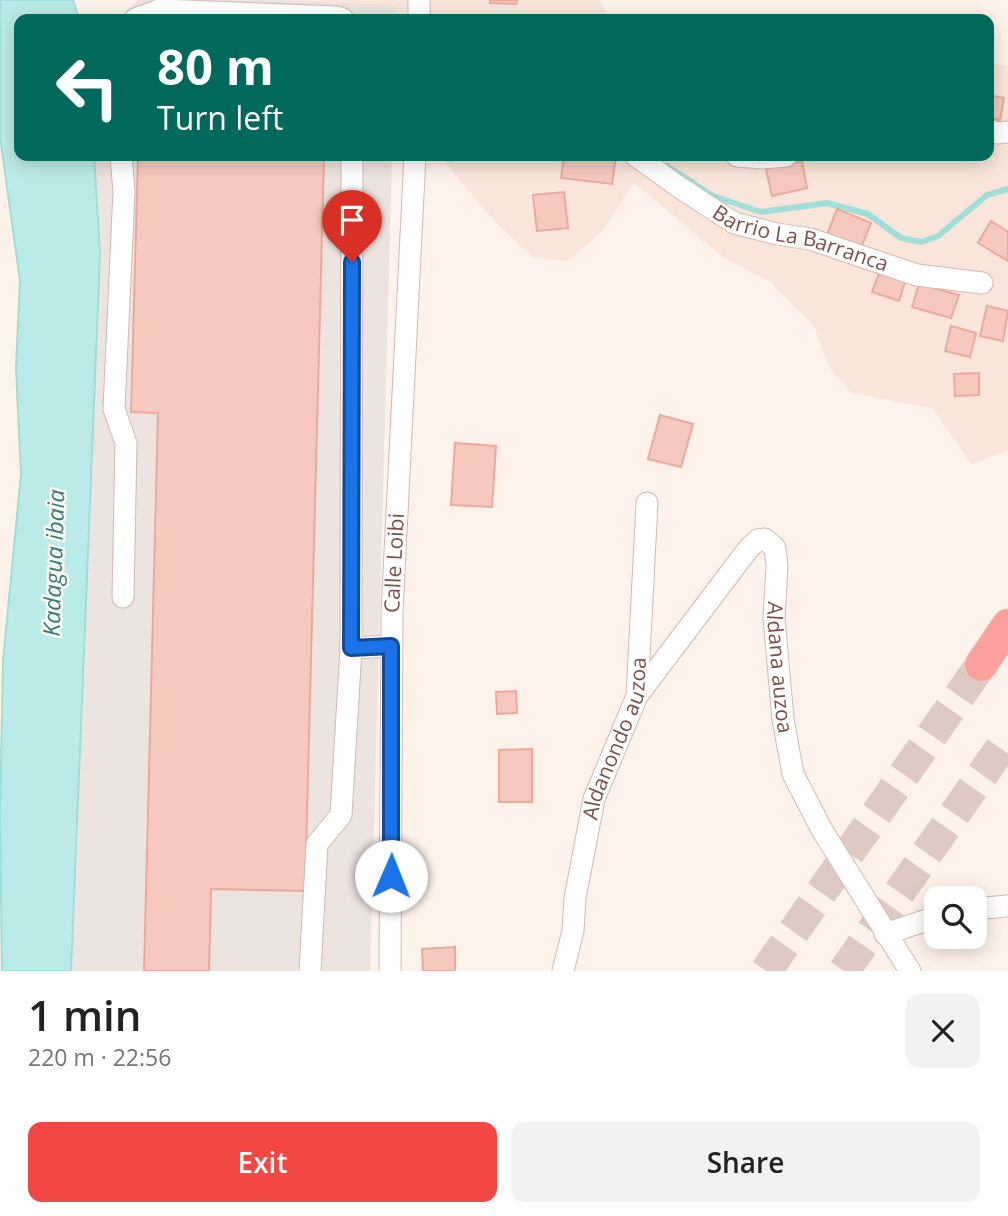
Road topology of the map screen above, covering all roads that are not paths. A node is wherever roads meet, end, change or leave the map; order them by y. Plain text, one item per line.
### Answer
1 (148, 14) edge
2 (261, 14) edge
3 (121, 161) edge
4 (352, 161) edge
5 (415, 161) edge
6 (643, 161) edge
7 (982, 284) dead end
8 (647, 503) dead end
9 (123, 597) dead end
10 (1008, 625) edge
11 (391, 646) junction
12 (351, 648) junction
13 (981, 665) tunnel mouth
14 (637, 696) junction
15 (1008, 906) edge
16 (987, 908) edge
17 (924, 921) edge
18 (885, 934) junction
19 (310, 971) edge
20 (390, 971) edge
21 (563, 971) edge
22 (910, 971) edge

1 - 2 street
3 - 9 street
4 - 12 street
5 - 11 street, Calle Loibi
6 - 7 street, Barrio La Barranca
8 - 14 street, Aldanondo auzoa
10 - 13 highway
11 - 12 street
11 - 20 street, Calle Loibi
12 - 19 street
14 - 18 street, Aldana auzoa
14 - 21 street, Aldanondo auzoa
15 - 16 street
17 - 18 street
18 - 22 street, Aldana auzoa

